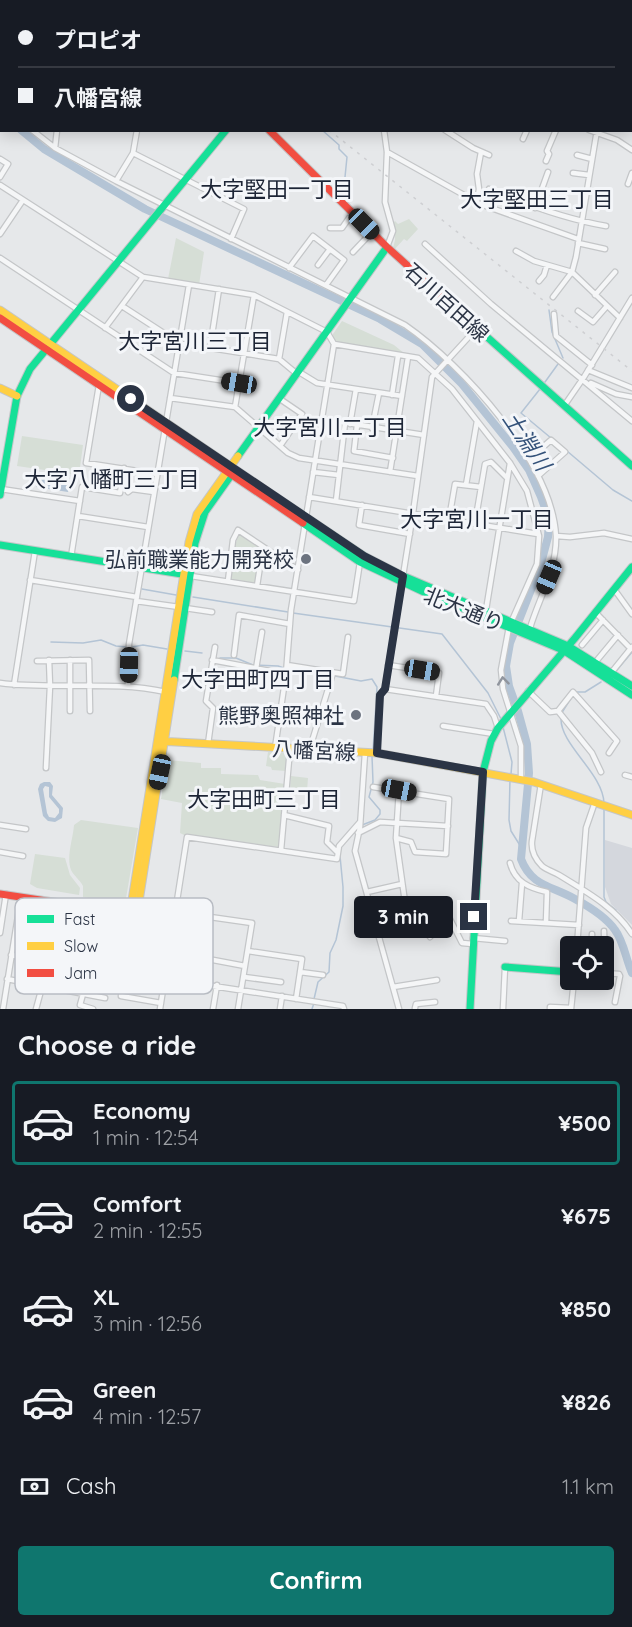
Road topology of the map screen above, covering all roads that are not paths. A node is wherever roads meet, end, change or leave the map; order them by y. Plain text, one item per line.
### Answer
1 (34, 132) edge
2 (43, 132) edge
3 (57, 132) edge
4 (137, 132) edge
5 (224, 132) edge
6 (271, 132) edge
7 (384, 132) edge
8 (448, 132) edge
9 (526, 132) edge
10 (555, 132) edge
11 (597, 132) edge
12 (42, 139) junction
13 (523, 139) dead end
14 (55, 148) junction
15 (632, 150) edge
16 (387, 152) junction
17 (482, 152) junction
18 (133, 153) junction
19 (489, 155) dead end
20 (577, 155) dead end
21 (0, 159) edge
22 (592, 159) junction
23 (546, 161) dead end
24 (548, 172) dead end
25 (573, 173) dead end
26 (632, 173) edge
27 (589, 175) junction
28 (0, 177) edge
29 (186, 180) junction
30 (116, 181) junction
31 (628, 184) dead end
32 (0, 185) edge
33 (489, 189) dead end
34 (23, 200) junction
35 (477, 202) junction
36 (164, 206) junction
37 (535, 208) junction
38 (355, 215) junction
39 (581, 222) junction
40 (606, 226) dead end
41 (330, 228) dead end
42 (372, 232) junction
43 (0, 234) edge
44 (231, 239) junction
45 (578, 241) junction
46 (425, 243) dead end
47 (387, 247) junction
48 (330, 249) junction
49 (605, 249) dead end
50 (516, 251) dead end
51 (353, 252) dead end
52 (0, 258) edge
53 (118, 262) junction
54 (318, 265) dead end
55 (547, 265) junction
56 (289, 268) junction
57 (572, 272) junction
58 (615, 272) dead end
59 (143, 277) junction
60 (539, 281) dead end
61 (189, 285) junction
62 (326, 285) junction
63 (219, 289) junction
64 (254, 295) junction
65 (595, 295) junction
66 (553, 297) dead end
67 (632, 298) edge
68 (350, 299) junction
69 (122, 306) junction
70 (607, 306) junction
71 (0, 310) edge
72 (78, 310) junction
73 (578, 311) dead end
74 (287, 312) junction
75 (554, 314) dead end
76 (0, 318) edge
77 (620, 318) junction
78 (105, 328) junction
79 (477, 328) junction
80 (327, 332) junction
81 (179, 343) junction
82 (334, 344) junction
83 (48, 347) junction
84 (210, 348) junction
85 (244, 353) junction
86 (398, 356) junction
87 (408, 357) junction
88 (279, 359) junction
89 (446, 360) junction
90 (590, 368) junction
91 (436, 371) junction
92 (174, 373) junction
93 (298, 373) junction
94 (584, 378) junction
95 (239, 383) junction
96 (99, 385) junction
97 (328, 385) junction
98 (0, 388) edge
99 (632, 388) edge
100 (356, 389) junction
101 (379, 393) junction
102 (392, 395) junction
103 (17, 396) junction
104 (402, 396) junction
105 (632, 397) edge
106 (170, 398) junction
107 (280, 399) junction
108 (564, 406) junction
109 (235, 407) junction
110 (322, 419) junction
111 (477, 421) junction
112 (632, 421) edge
113 (347, 424) junction
114 (357, 425) junction
115 (166, 427) junction
116 (260, 428) junction
117 (372, 428) junction
118 (397, 432) junction
119 (424, 435) junction
120 (280, 446) junction
121 (3, 452) edge
122 (393, 458) junction
123 (529, 459) junction
124 (316, 461) junction
125 (510, 463) junction
126 (341, 465) junction
127 (632, 466) edge
128 (124, 468) junction
129 (230, 471) junction
130 (314, 472) junction
131 (390, 472) junction
132 (157, 474) junction
133 (339, 475) junction
134 (418, 476) junction
135 (538, 476) junction
136 (507, 478) junction
137 (466, 485) junction
138 (481, 487) junction
139 (1, 492) edge
140 (128, 492) dead end
141 (154, 492) junction
142 (309, 497) junction
143 (80, 501) junction
144 (336, 501) junction
145 (362, 505) junction
146 (413, 513) junction
147 (78, 516) junction
148 (449, 519) junction
149 (305, 521) junction
150 (475, 523) junction
151 (499, 527) junction
152 (148, 528) junction
153 (410, 534) junction
154 (538, 534) junction
155 (556, 536) junction
156 (632, 538) edge
157 (0, 545) edge
158 (264, 547) junction
159 (35, 551) junction
160 (71, 557) junction
161 (360, 562) junction
162 (632, 567) edge
163 (142, 568) junction
164 (298, 570) junction
165 (187, 575) junction
166 (402, 579) junction
167 (30, 580) junction
168 (228, 582) junction
169 (257, 586) junction
170 (614, 589) junction
171 (294, 592) junction
172 (137, 599) junction
173 (182, 608) junction
174 (486, 610) junction
175 (212, 612) dead end
176 (595, 612) junction
177 (632, 614) edge
178 (603, 620) junction
179 (290, 624) junction
180 (512, 624) junction
181 (528, 630) junction
182 (262, 632) dead end
183 (618, 635) junction
184 (348, 637) dead end
185 (582, 645) dead end
186 (215, 647) dead end
187 (566, 648) junction
188 (631, 648) edge
189 (234, 655) dead end
190 (598, 659) dead end
191 (49, 660) junction
192 (70, 660) junction
193 (212, 660) junction
194 (37, 661) dead end
195 (388, 665) junction
196 (256, 669) junction
197 (286, 669) junction
198 (333, 675) junction
199 (609, 676) junction
200 (0, 683) edge
201 (14, 685) junction
202 (128, 685) junction
203 (50, 686) junction
204 (70, 686) junction
205 (90, 686) junction
206 (632, 687) edge
207 (385, 689) junction
208 (166, 692) junction
209 (526, 694) junction
210 (632, 695) edge
211 (436, 696) junction
212 (70, 711) dead end
213 (90, 711) dead end
214 (560, 713) junction
215 (503, 721) junction
216 (443, 726) dead end
217 (162, 742) junction
218 (208, 744) junction
219 (275, 748) junction
220 (290, 749) junction
221 (309, 751) junction
222 (372, 753) junction
223 (609, 753) dead end
224 (46, 768) dead end
225 (483, 772) junction
226 (601, 772) dead end
227 (625, 775) dead end
228 (632, 777) edge
229 (522, 779) junction
230 (538, 783) junction
231 (372, 787) dead end
232 (399, 790) junction
233 (601, 804) junction
234 (285, 815) junction
235 (632, 815) edge
236 (397, 822) junction
237 (0, 825) edge
238 (448, 826) junction
239 (360, 827) junction
240 (26, 829) dead end
241 (396, 838) junction
242 (281, 850) junction
243 (0, 852) edge
244 (337, 852) junction
245 (22, 856) dead end
246 (510, 863) dead end
247 (402, 884) junction
248 (522, 884) junction
249 (582, 890) junction
250 (367, 892) junction
251 (3, 894) edge
252 (21, 897) joint
253 (28, 898) edge
254 (136, 898) edge
255 (177, 898) edge
256 (441, 901) dead end
257 (2, 912) edge
258 (213, 917) edge
259 (512, 921) dead end
260 (519, 921) junction
261 (546, 923) junction
262 (579, 925) junction
263 (604, 931) dead end
264 (0, 933) edge
265 (632, 934) edge
266 (15, 935) edge
267 (578, 936) edge
268 (604, 936) edge
269 (430, 937) dead end
270 (473, 941) junction
271 (505, 941) dead end
272 (248, 951) junction
273 (12, 954) junction
274 (15, 954) edge
275 (213, 960) edge
276 (245, 966) junction
277 (505, 967) joint
278 (560, 971) edge
279 (300, 972) junction
280 (614, 974) edge
281 (323, 975) dead end
282 (243, 977) junction
283 (8, 979) junction
284 (437, 980) dead end
285 (15, 981) edge
286 (281, 982) dead end
287 (213, 984) edge
288 (217, 985) junction
289 (393, 987) junction
290 (241, 989) junction
291 (573, 990) edge
292 (40, 994) edge
293 (83, 994) joint
294 (121, 994) edge
295 (282, 996) junction
296 (105, 998) dead end
297 (296, 999) junction
298 (435, 1002) dead end
299 (615, 1002) dead end
300 (161, 1006) edge
301 (416, 1008) edge
302 (3, 1009) edge
303 (36, 1009) edge
304 (93, 1009) edge
305 (213, 1009) edge
306 (238, 1009) edge
307 (280, 1009) edge
308 (344, 1009) edge
309 (399, 1009) edge
310 (409, 1009) edge
311 (470, 1009) edge
312 (503, 1009) edge
313 (550, 1009) edge
314 (571, 1009) edge

1 - 12 street
2 - 12 street
3 - 14 street
4 - 18 street
5 - 29 street
6 - 38 street, 石川百田線
7 - 16 street
8 - 17 street
9 - 13 street
10 - 23 street
11 - 15 street
11 - 22 street
12 - 14 street
14 - 30 street
16 - 35 street
16 - 47 street
17 - 19 street
17 - 35 street
18 - 29 street
18 - 30 street
20 - 22 street
21 - 28 street
22 - 27 street
24 - 37 street
25 - 27 street
26 - 31 street
27 - 39 street
29 - 36 street
29 - 44 street
30 - 36 street
32 - 34 street
33 - 37 street
34 - 43 street
34 - 53 street
35 - 45 street
36 - 44 street
36 - 53 street
37 - 39 street
38 - 41 street
38 - 42 street, 石川百田線
39 - 40 street
39 - 45 street
42 - 47 street, 石川百田線
42 - 51 street
44 - 56 street
45 - 49 street
45 - 57 street
46 - 94 street
47 - 68 street
47 - 79 street, 石川百田線
48 - 54 street
48 - 56 street
48 - 62 street
50 - 55 street
52 - 72 street
53 - 59 street
53 - 72 street
55 - 57 street
55 - 60 street
56 - 62 street
57 - 65 street
57 - 66 street
58 - 65 street
59 - 61 street
59 - 69 street
61 - 63 street
61 - 81 street
62 - 68 street
63 - 64 street
63 - 84 street
64 - 74 street
64 - 85 street
65 - 70 street
67 - 77 street
68 - 80 street
68 - 89 street
69 - 78 street
69 - 81 street
70 - 73 street
70 - 77 street
71 - 83 street
72 - 78 street
72 - 83 street
74 - 80 street
74 - 88 street
75 - 90 street
76 - 83 street
77 - 90 street
78 - 92 street
79 - 89 street
79 - 108 street, 石川百田線
80 - 82 street
80 - 93 street
81 - 84 street
81 - 92 street
82 - 86 street
82 - 97 street
83 - 96 street
83 - 103 street
83 - 115 street
84 - 85 street
85 - 88 street
85 - 95 street
86 - 87 street
86 - 102 street
87 - 91 street
87 - 104 street
88 - 93 street
89 - 91 street
89 - 123 street
90 - 94 street
90 - 99 street
91 - 111 street
91 - 119 street
92 - 95 street
92 - 106 street
93 - 97 street
93 - 107 street
94 - 105 street
94 - 108 street
94 - 112 street
95 - 109 street
96 - 115 street
96 - 128 street
97 - 100 street
97 - 110 street
98 - 103 street
100 - 101 street
100 - 113 street
101 - 102 street
101 - 117 street
102 - 104 street
103 - 121 street
104 - 118 street
106 - 109 street
106 - 115 street
107 - 116 street
107 - 120 street
108 - 127 street, 石川百田線
109 - 116 street
110 - 113 street
110 - 124 street
111 - 125 street
111 - 137 street
113 - 114 street
113 - 126 street
114 - 117 street
114 - 122 street
115 - 129 street
115 - 132 street
116 - 120 street
116 - 129 street
117 - 118 street
118 - 119 street
118 - 122 street
119 - 134 street
120 - 124 street
121 - 139 street
122 - 131 street
123 - 135 street
123 - 135 street
124 - 126 street
124 - 130 street
125 - 136 street
125 - 154 street
126 - 131 street
126 - 133 street
128 - 132 street
128 - 143 street
129 - 149 street
129 - 165 street
130 - 133 street
130 - 142 street
131 - 134 street
132 - 141 street
133 - 144 street
134 - 146 street
135 - 155 street
136 - 138 street
136 - 151 street
137 - 138 street
137 - 148 street
138 - 150 street
139 - 143 street
140 - 141 street
141 - 152 street
142 - 144 street
142 - 149 street
143 - 147 street
144 - 145 street
145 - 146 street
145 - 153 street
146 - 148 street
146 - 153 street
147 - 152 street
147 - 160 street
148 - 150 street
149 - 161 street, 北大通り
149 - 164 street
149 - 166 street
150 - 151 street
151 - 154 street
151 - 174 street
152 - 163 street
153 - 166 street
154 - 180 street
155 - 156 street
155 - 181 street
157 - 159 street
158 - 164 street
158 - 168 street
158 - 169 street
159 - 160 street
159 - 167 street
160 - 163 street
161 - 166 street, 北大通り
161 - 171 street
162 - 170 street
163 - 165 street
163 - 172 street
164 - 171 street
165 - 168 street
165 - 173 street
166 - 174 street
166 - 180 street, 北大通り
166 - 195 street
167 - 172 street
167 - 201 street
168 - 169 street
169 - 171 street
170 - 176 street
170 - 177 street
171 - 179 street
172 - 173 street
172 - 202 street
173 - 175 street
173 - 208 street
173 - 217 street
174 - 180 street
176 - 178 street
176 - 187 street
178 - 183 street
178 - 185 street
179 - 189 street
179 - 197 street
180 - 181 street, 北大通り
215 -> 180 street
181 - 187 street, 北大通り
182 - 196 street
183 - 188 street
183 - 190 street
184 - 198 street
186 - 193 street
187 - 199 street
187 - 209 street
188 - 199 street
191 - 192 street
191 - 194 street
191 - 203 street
192 - 204 street
192 - 205 street
193 - 196 street
193 - 218 street
195 - 207 street
195 - 211 street
196 - 197 street
197 - 198 street
197 - 219 street
198 - 221 street
199 - 206 street
199 - 210 street
200 - 201 street
201 - 203 street
202 - 205 street
202 - 208 street
203 - 204 street
203 - 224 street
204 - 205 street
204 - 212 street
205 - 213 street
207 - 211 street
207 - 222 street
208 - 217 street
209 - 214 street
209 - 215 street
211 - 215 street
214 - 223 street
214 - 226 street
215 - 216 street
215 - 225 street
215 - 229 street
217 - 218 street, 八幡宮線
217 - 254 street
218 - 219 street, 八幡宮線
219 - 220 street, 八幡宮線
220 - 221 street, 八幡宮線
220 - 234 street
221 - 222 street, 八幡宮線
222 - 225 street, 八幡宮線
222 - 239 street
225 - 229 street, 八幡宮線
225 - 270 street
227 - 228 street
229 - 230 street, 八幡宮線
230 - 233 street, 八幡宮線
230 - 249 street
231 - 232 street
232 - 236 street
232 - 238 street
233 - 235 street, 八幡宮線
233 - 249 street
234 - 242 street
234 - 244 street
236 - 238 street
236 - 239 street
236 - 241 street
237 - 240 street
238 - 241 street
239 - 244 street
239 - 250 street
241 - 247 street
242 - 244 street
242 - 255 street
243 - 245 street
246 - 248 street
247 - 250 street
247 - 269 street
248 - 260 street
248 - 261 street
249 - 262 street
249 - 265 street
250 - 289 street
251 - 252 street
251 - 257 street
252 - 253 street
256 - 270 street
257 - 264 street
258 - 272 street
259 - 260 street
260 - 261 street
261 - 262 street
262 - 267 street
263 - 268 street
266 - 273 street
270 - 271 street
270 - 311 street
272 - 276 street
272 - 279 street
273 - 274 street
273 - 283 street
275 - 276 street
276 - 282 street
277 - 278 street
277 - 312 street
279 - 281 street
279 - 297 street
280 - 299 street
282 - 286 street
282 - 290 street
283 - 285 street
283 - 302 street
284 - 289 street
287 - 288 street
288 - 290 street
288 - 305 street
289 - 309 street
290 - 295 street
290 - 306 street
291 - 314 street
292 - 303 street
293 - 296 street
293 - 304 street
294 - 300 street
295 - 297 street
295 - 307 street
297 - 308 street
298 - 301 street
301 - 310 street
313 - 314 street

